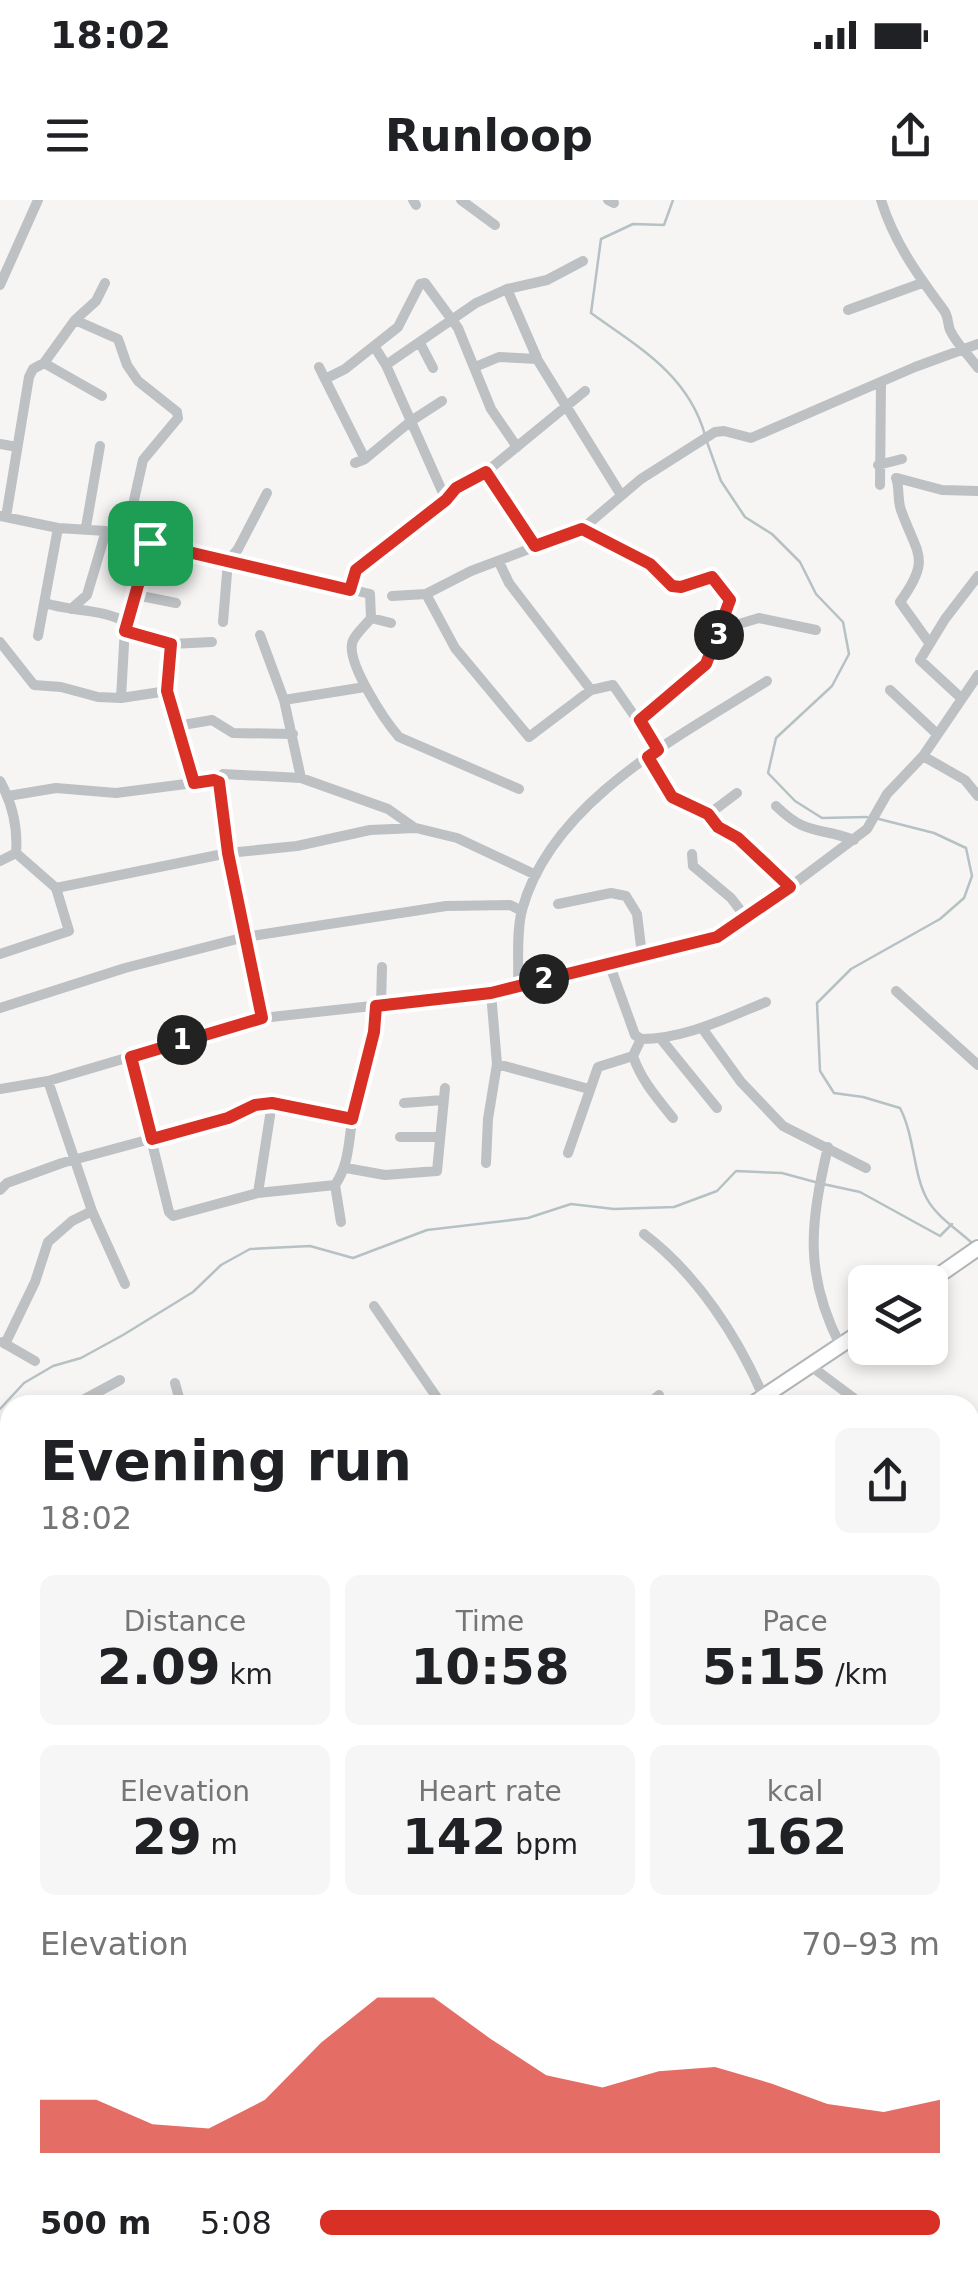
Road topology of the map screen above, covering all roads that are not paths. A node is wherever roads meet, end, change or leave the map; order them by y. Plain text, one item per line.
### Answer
1 (461, 200) edge
2 (880, 200) edge
3 (35, 201) edge
4 (495, 225) dead end
5 (0, 257) edge
6 (13, 260) junction
7 (583, 262) dead end
8 (105, 282) dead end
9 (922, 283) junction
10 (0, 285) edge
11 (507, 290) junction
12 (848, 310) dead end
13 (451, 318) junction
14 (75, 320) junction
15 (420, 343) junction
16 (978, 344) edge
17 (374, 346) junction
18 (962, 350) junction
19 (537, 359) junction
20 (44, 363) junction
21 (386, 365) junction
22 (475, 366) junction
23 (433, 368) dead end
24 (978, 368) edge
25 (881, 383) junction
26 (585, 391) dead end
27 (102, 396) dead end
28 (442, 401) dead end
29 (566, 404) junction
30 (410, 421) junction
31 (0, 444) edge
32 (100, 446) dead end
33 (17, 447) junction
34 (517, 447) junction
35 (902, 459) dead end
36 (486, 472) junction
37 (880, 475) junction
38 (896, 478) junction
39 (978, 491) edge
40 (266, 493) dead end
41 (620, 495) junction
42 (446, 500) junction
43 (3, 517) edge
44 (86, 527) junction
45 (58, 528) junction
46 (582, 529) junction
47 (106, 530) junction
48 (126, 536) junction
49 (150, 543) junction
50 (535, 546) junction
51 (228, 561) junction
52 (498, 562) junction
53 (978, 576) edge
54 (350, 590) junction
55 (136, 594) junction
56 (426, 594) junction
57 (392, 596) dead end
58 (45, 603) junction
59 (176, 603) dead end
60 (79, 607) junction
61 (371, 618) junction
62 (224, 622) dead end
63 (391, 623) dead end
64 (126, 627) junction
65 (722, 629) junction
66 (816, 630) dead end
67 (260, 634) dead end
68 (38, 636) dead end
69 (0, 642) edge
70 (212, 642) dead end
71 (171, 644) junction
72 (930, 644) junction
73 (978, 675) edge
74 (767, 681) dead end
75 (365, 686) junction
76 (592, 690) junction
77 (890, 690) dead end
78 (167, 691) junction
79 (960, 697) junction
80 (121, 698) junction
81 (284, 700) junction
82 (640, 720) junction
83 (177, 726) junction
84 (293, 734) junction
85 (936, 734) junction
86 (653, 753) junction
87 (922, 756) junction
88 (301, 778) junction
89 (217, 780) junction
90 (965, 780) junction
91 (0, 781) edge
92 (194, 783) junction
93 (978, 783) edge
94 (519, 789) dead end
95 (737, 792) dead end
96 (8, 796) junction
97 (978, 796) edge
98 (776, 806) dead end
99 (708, 814) junction
100 (416, 828) junction
101 (854, 840) junction
102 (16, 852) junction
103 (228, 853) junction
104 (692, 854) dead end
105 (0, 861) edge
106 (536, 875) junction
107 (790, 887) junction
108 (56, 888) junction
109 (558, 904) dead end
110 (522, 912) junction
111 (747, 919) junction
112 (245, 937) junction
113 (0, 954) edge
114 (642, 955) junction
115 (608, 963) junction
116 (382, 967) dead end
117 (518, 986) junction
118 (896, 992) dead end
119 (491, 993) junction
120 (766, 1002) dead end
121 (379, 1006) junction
122 (0, 1008) edge
123 (262, 1018) junction
124 (702, 1028) junction
125 (641, 1039) junction
126 (661, 1039) junction
127 (633, 1056) junction
128 (131, 1057) junction
129 (497, 1064) junction
130 (978, 1066) edge
131 (48, 1080) junction
132 (0, 1089) edge
133 (590, 1089) junction
134 (272, 1103) junction
135 (404, 1103) dead end
136 (717, 1108) dead end
137 (674, 1118) dead end
138 (352, 1119) junction
139 (400, 1137) dead end
140 (440, 1137) junction
141 (152, 1139) junction
142 (828, 1148) junction
143 (568, 1153) dead end
144 (76, 1160) junction
145 (486, 1163) dead end
146 (346, 1168) junction
147 (866, 1168) dead end
148 (335, 1185) junction
149 (0, 1190) edge
150 (258, 1192) junction
151 (92, 1211) junction
152 (342, 1222) dead end
153 (644, 1234) dead end
154 (978, 1248) edge
155 (948, 1269) edge
156 (125, 1284) dead end
157 (374, 1306) dead end
158 (848, 1341) edge
159 (3, 1342) edge
160 (840, 1346) junction
161 (36, 1362) dead end
162 (812, 1366) junction
163 (120, 1380) dead end
164 (175, 1383) dead end
165 (95, 1395) edge
166 (178, 1395) edge
167 (435, 1395) edge
168 (756, 1395) edge
169 (768, 1395) edge
170 (850, 1395) edge

1 - 4 street
2 - 9 street
3 - 6 street
5 - 6 street
6 - 10 street
7 - 11 street
8 - 14 street
9 - 12 street
9 - 18 street
11 - 13 street
11 - 19 street
13 - 15 street
13 - 17 street
13 - 22 street
14 - 20 street
14 - 48 street
15 - 21 street
15 - 23 street
16 - 18 street
17 - 21 street
17 - 30 street
18 - 24 street
18 - 25 street
19 - 22 street
19 - 29 street
20 - 27 street
20 - 33 street
21 - 30 street
22 - 34 street
25 - 37 street
25 - 41 street
26 - 29 street
28 - 30 street
29 - 34 street
29 - 41 street
30 - 42 street
31 - 33 street
32 - 44 street
33 - 43 street
34 - 36 street
35 - 37 street
36 - 42 street
36 - 50 street
37 - 38 street
38 - 39 street
38 - 72 street
40 - 51 street
41 - 46 street
42 - 54 street
43 - 45 street
44 - 45 street
44 - 47 street
45 - 58 street
46 - 50 street
46 - 65 street
47 - 48 street
47 - 60 street
48 - 49 street
49 - 51 street
49 - 55 street
50 - 52 street
51 - 54 street
51 - 62 street
52 - 56 street
52 - 76 street
53 - 72 street
54 - 61 street
55 - 59 street
55 - 64 street
56 - 57 street
56 - 76 street
58 - 60 street
58 - 68 street
60 - 64 street
61 - 63 street
61 - 75 street
64 - 71 street
64 - 80 street
65 - 66 street
65 - 82 street
67 - 81 street
69 - 80 street
70 - 71 street
71 - 78 street
72 - 79 street
73 - 79 street
74 - 86 street
75 - 81 street
75 - 94 street
76 - 82 street
77 - 85 street
78 - 80 street
78 - 83 street
79 - 85 street
81 - 84 street
82 - 86 street
83 - 84 street
83 - 92 street
84 - 88 street
85 - 87 street
86 - 99 street
86 - 106 street
87 - 90 street
87 - 101 street
88 - 89 street
88 - 100 street
89 - 92 street
89 - 103 street
90 - 93 street
90 - 97 street
91 - 96 street
92 - 96 street
95 - 99 street
96 - 102 street
98 - 101 street
99 - 107 street
100 - 103 street
100 - 106 street
101 - 107 street
102 - 105 street
102 - 108 street
103 - 108 street
103 - 112 street
104 - 111 street
106 - 110 street
107 - 111 street
108 - 113 street
109 - 114 street
110 - 112 street
110 - 117 street
111 - 114 street
112 - 122 street
112 - 123 street
114 - 115 street
115 - 117 street
115 - 125 street
116 - 121 street
117 - 119 street
118 - 130 street
119 - 121 street
119 - 129 street
120 - 124 street
121 - 123 street
121 - 138 street
123 - 128 street
124 - 126 street
124 - 142 street
125 - 126 street
125 - 127 street
126 - 136 street
127 - 133 street
127 - 137 street
128 - 131 street
128 - 141 street
129 - 133 street
129 - 145 street
131 - 132 street
131 - 144 street
133 - 143 street
134 - 138 street
134 - 141 street
134 - 150 street
135 - 140 street
138 - 146 street
139 - 140 street
140 - 146 street
141 - 144 street
141 - 150 street
142 - 147 street
142 - 160 street
144 - 149 street
144 - 151 street
146 - 148 street
148 - 150 street
148 - 152 street
151 - 156 street
151 - 159 street
153 - 168 street
154 - 155 street
157 - 167 street
158 - 160 street
159 - 161 street
160 - 162 street
162 - 169 street
162 - 170 street
163 - 165 street
164 - 166 street

